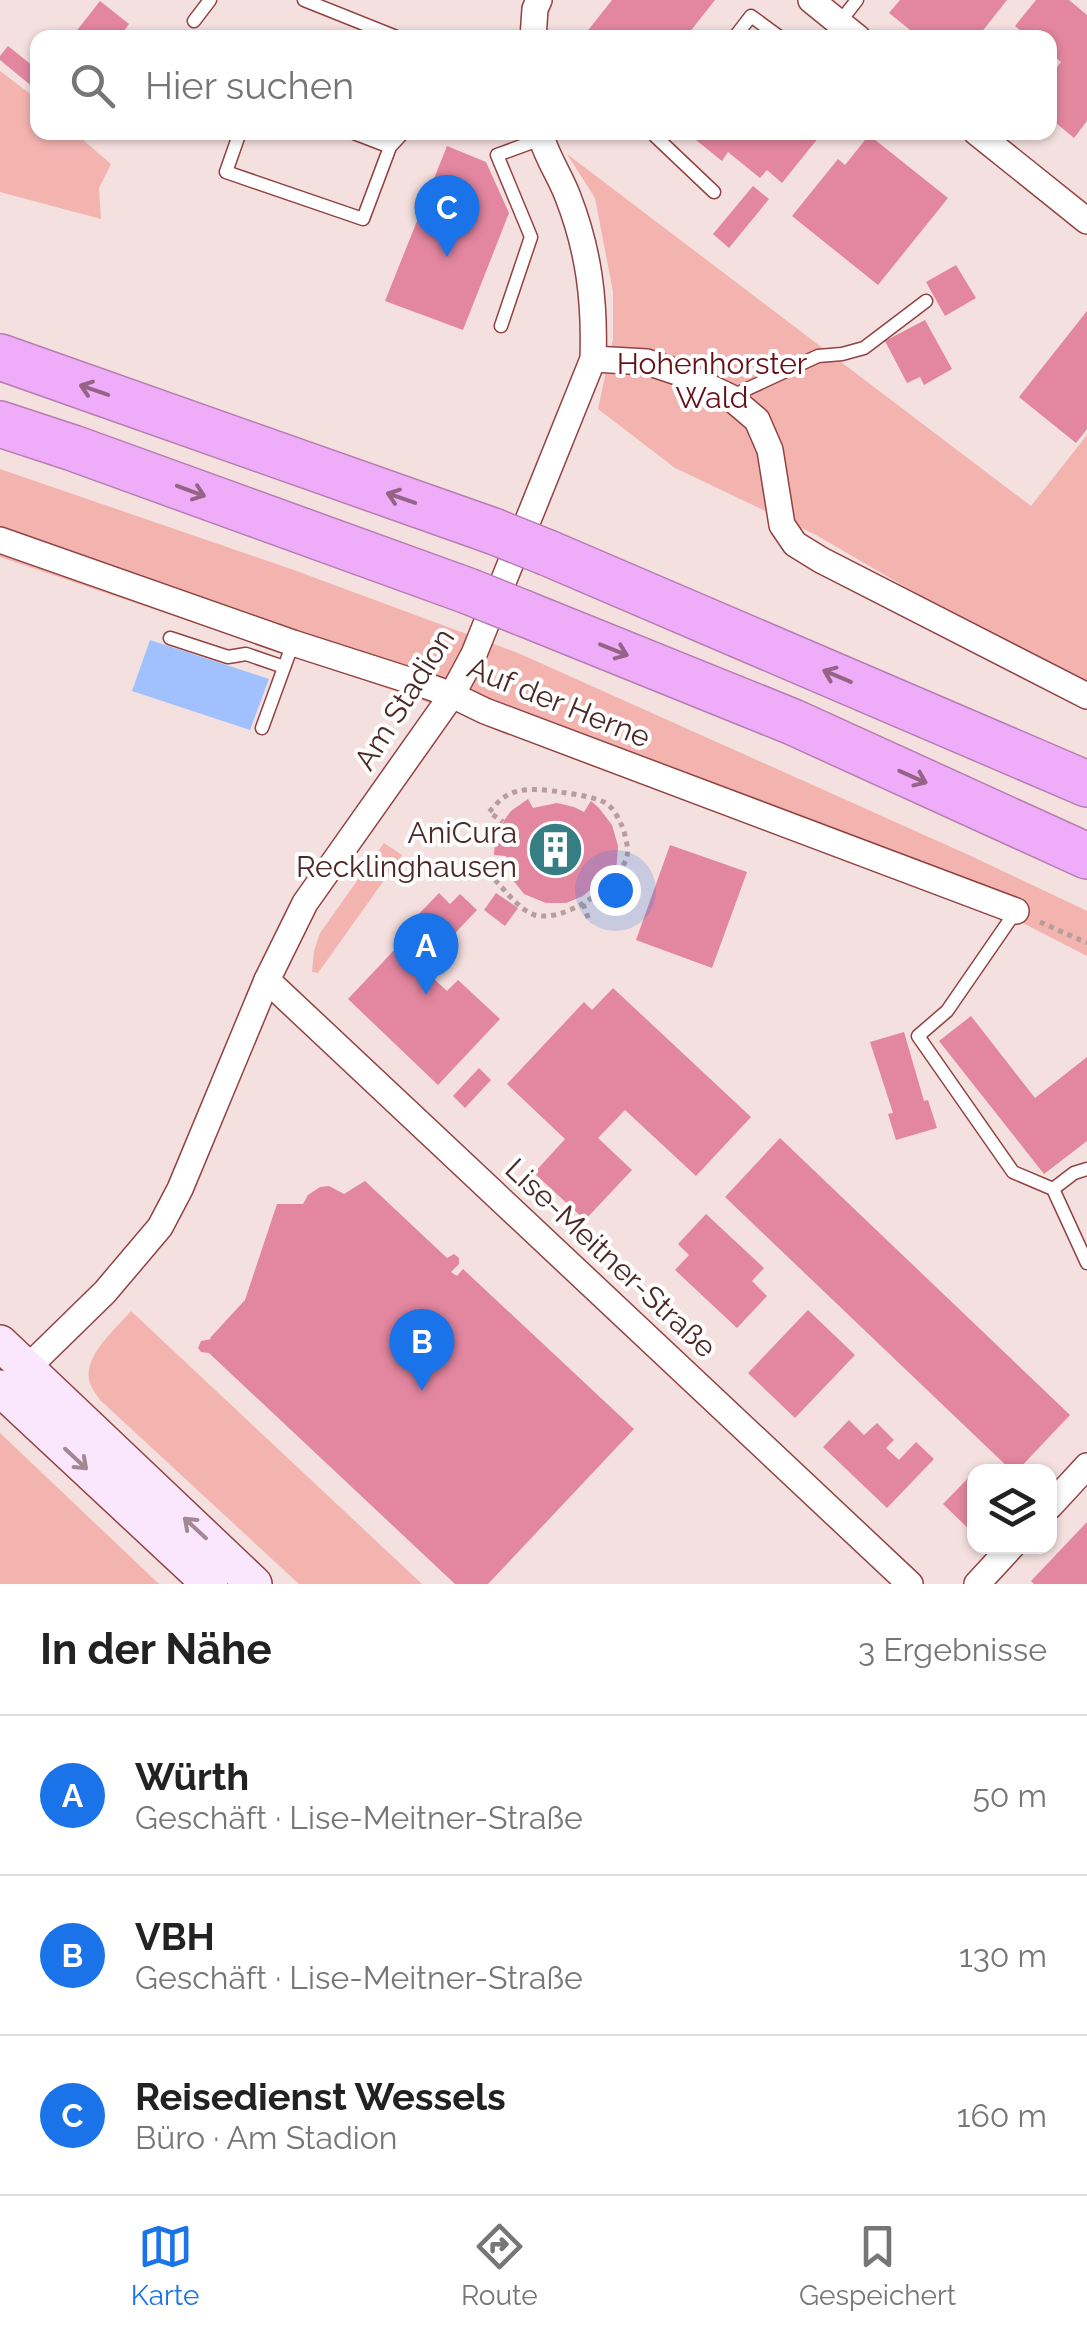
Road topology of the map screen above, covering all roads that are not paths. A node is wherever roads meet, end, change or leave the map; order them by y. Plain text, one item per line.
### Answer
1 (210, 0) edge
2 (304, 0) edge
3 (539, 0) edge
4 (811, 0) edge
5 (857, 0) edge
6 (194, 21) dead end
7 (379, 30) edge
8 (534, 30) edge
9 (741, 30) edge
10 (770, 30) edge
11 (844, 30) edge
12 (845, 30) edge
13 (237, 140) edge
14 (372, 140) edge
15 (397, 140) edge
16 (531, 140) edge
17 (542, 140) edge
18 (659, 140) edge
19 (986, 140) edge
20 (390, 147) junction
21 (714, 192) dead end
22 (1087, 221) edge
23 (926, 302) dead end
24 (501, 326) dead end
25 (0, 357) edge
26 (593, 358) junction
27 (730, 397) junction
28 (0, 424) edge
29 (0, 540) edge
30 (170, 638) dead end
31 (294, 642) junction
32 (284, 667) junction
33 (1082, 685) edge
34 (452, 695) junction
35 (262, 728) dead end
36 (1087, 784) edge
37 (1087, 856) edge
38 (1016, 911) joint
39 (267, 980) junction
40 (1087, 1169) edge
41 (1053, 1189) junction
42 (1087, 1264) edge
43 (0, 1343) edge
44 (10, 1383) edge
45 (1087, 1466) edge
46 (1057, 1498) edge
47 (1004, 1554) edge
48 (210, 1584) edge
49 (254, 1584) edge
50 (910, 1584) edge
51 (976, 1584) edge

1 - 6 lane
2 - 7 lane
3 - 8 street
4 - 11 street
5 - 12 lane
9 - 10 lane
13 - 20 lane
14 - 20 lane
15 - 20 lane
16 - 24 lane
17 - 26 street, Am Stadion
18 - 21 lane
19 - 22 street
23 - 27 lane
36 -> 25 highway, bridge
26 - 27 street
26 - 34 street, Am Stadion
27 - 33 street
28 -> 37 highway, bridge
29 - 31 street, Auf der Herne
30 - 32 lane
31 - 32 lane
31 - 34 street, Auf der Herne
32 - 35 lane
34 - 38 street, Auf der Herne
34 - 39 street, Am Stadion
38 - 41 lane
39 - 44 street, Am Stadion
39 - 50 street, Lise-Meitner-Straße
40 - 41 lane
41 - 42 lane
43 - 44 main road
44 -> 48 main road
49 -> 44 main road
45 - 46 street
47 - 51 street

